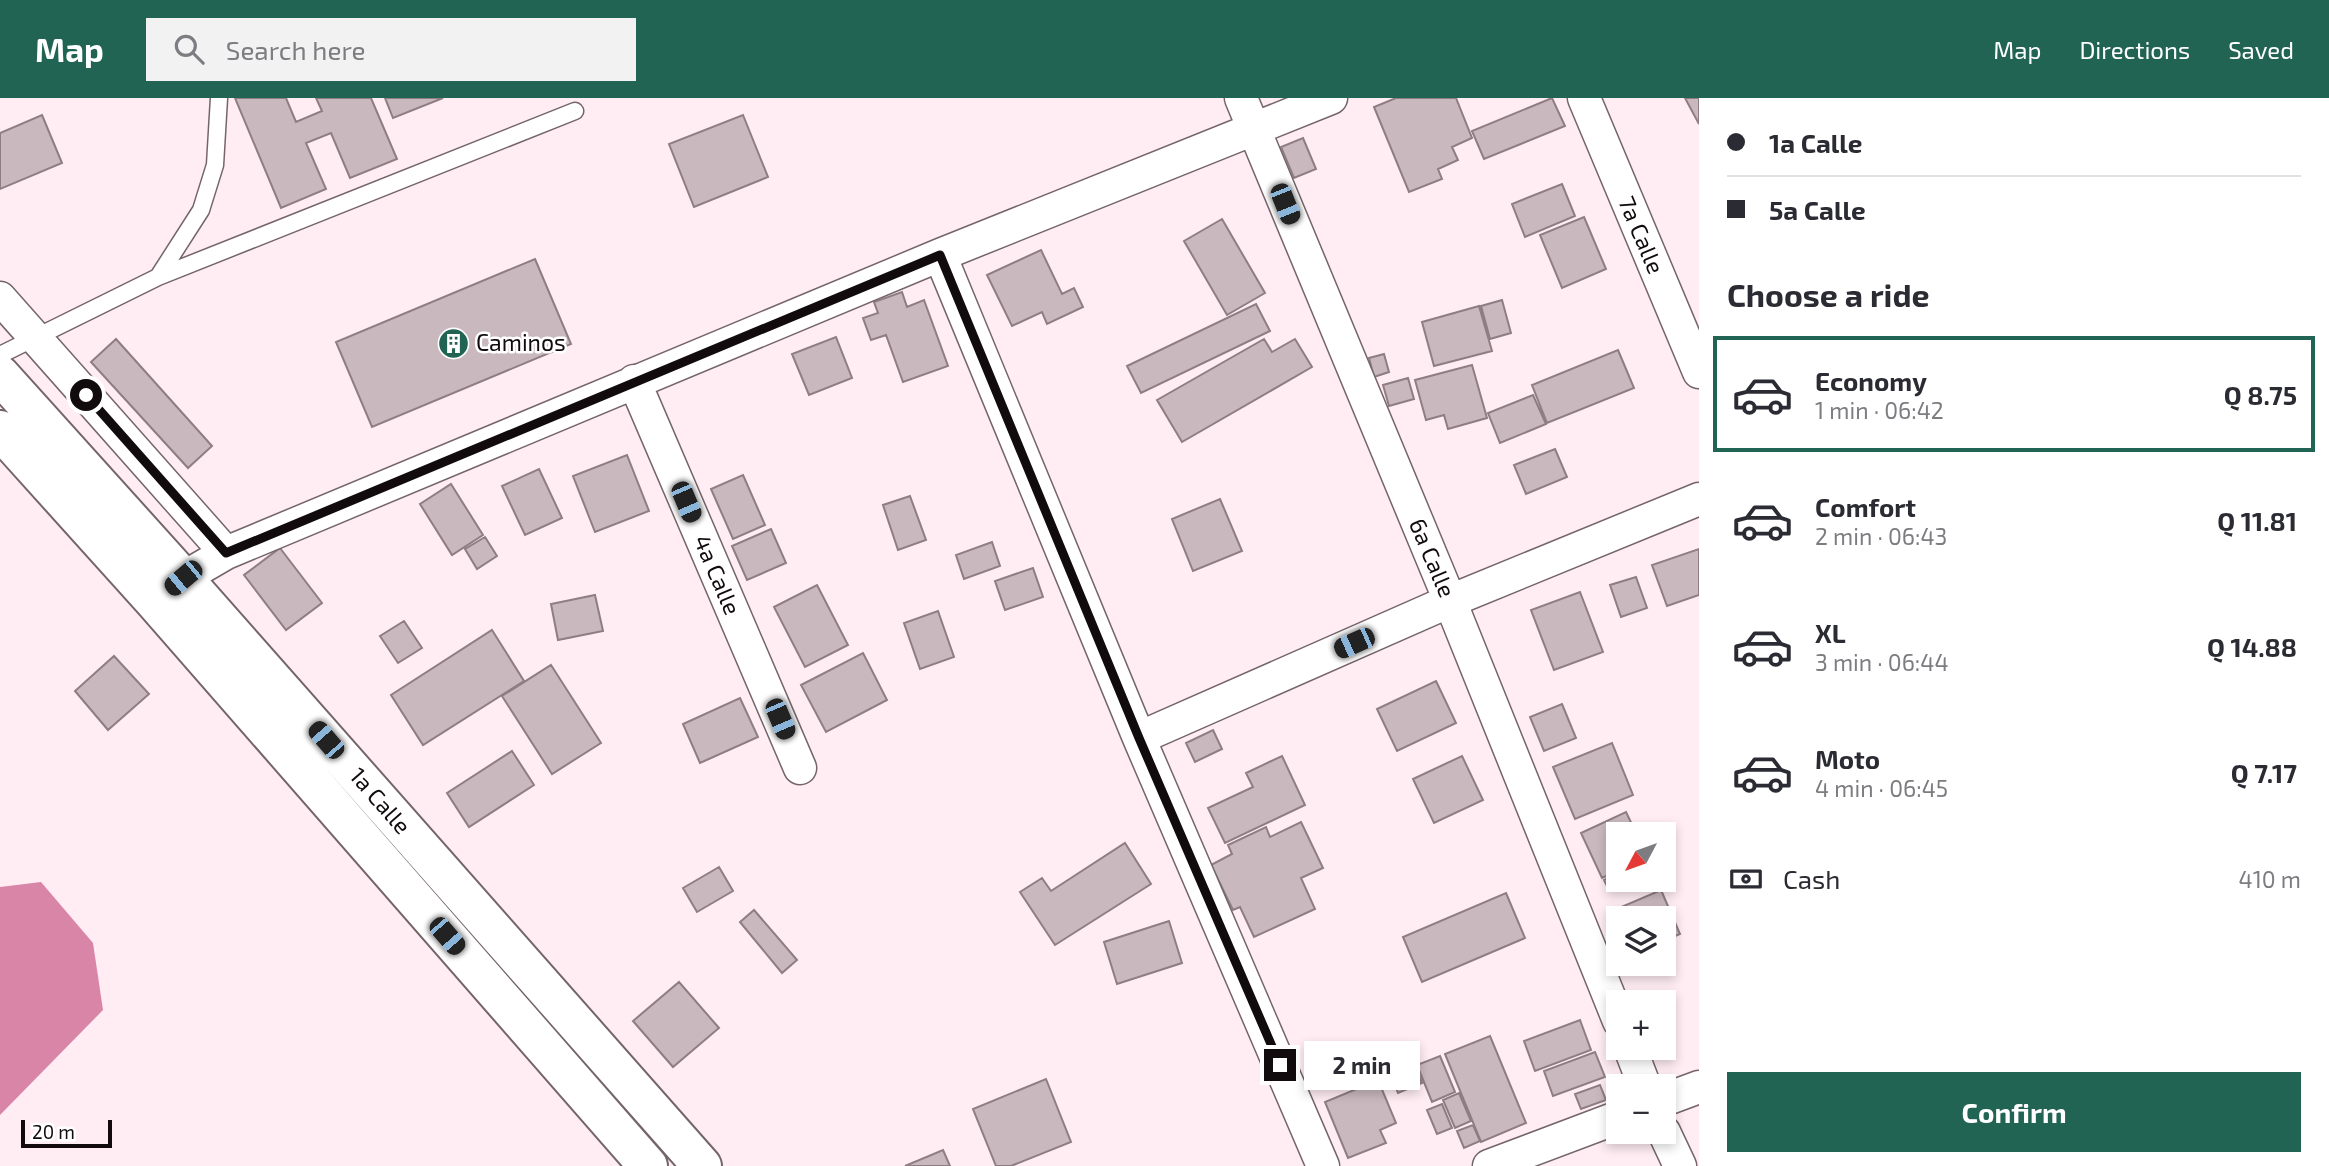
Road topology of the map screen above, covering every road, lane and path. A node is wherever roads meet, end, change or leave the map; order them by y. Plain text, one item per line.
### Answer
1 (219, 98) edge
2 (1241, 98) edge
3 (1331, 98) edge
4 (1584, 98) edge
5 (575, 111) dead end
6 (1254, 130) junction
7 (940, 255) junction
8 (158, 277) junction
9 (0, 298) edge
10 (33, 336) junction
11 (0, 355) edge
12 (1699, 372) edge
13 (0, 375) edge
14 (635, 381) junction
15 (0, 430) edge
16 (1699, 499) edge
17 (226, 553) junction
18 (169, 590) junction
19 (1450, 601) junction
20 (1139, 738) junction
21 (800, 768) dead end
22 (1607, 990) edge
23 (1699, 1087) edge
24 (1676, 1096) edge
25 (1606, 1122) edge
26 (1669, 1144) edge
27 (648, 1166) edge
28 (702, 1166) edge
29 (1323, 1166) edge
30 (1489, 1166) edge
31 (1679, 1166) edge

1 - 8 lane
2 - 6 street, 6a Calle
3 - 6 street
4 - 12 street, 7a Calle
5 - 8 lane
6 - 7 street
6 - 19 street, 6a Calle
7 - 14 street
7 - 20 street
8 - 10 lane
9 - 10 street
10 - 11 lane
10 - 17 street
13 - 18 main road, 1a Calle
14 - 17 street
14 - 21 street, 4a Calle
15 - 18 main road, 1a Calle
16 - 19 street
17 - 18 street
18 - 27 main road, 1a Calle
18 - 28 main road, 1a Calle
19 - 20 street
19 - 22 street, 6a Calle
20 - 29 street
23 - 24 street
25 - 30 street
26 - 31 street

